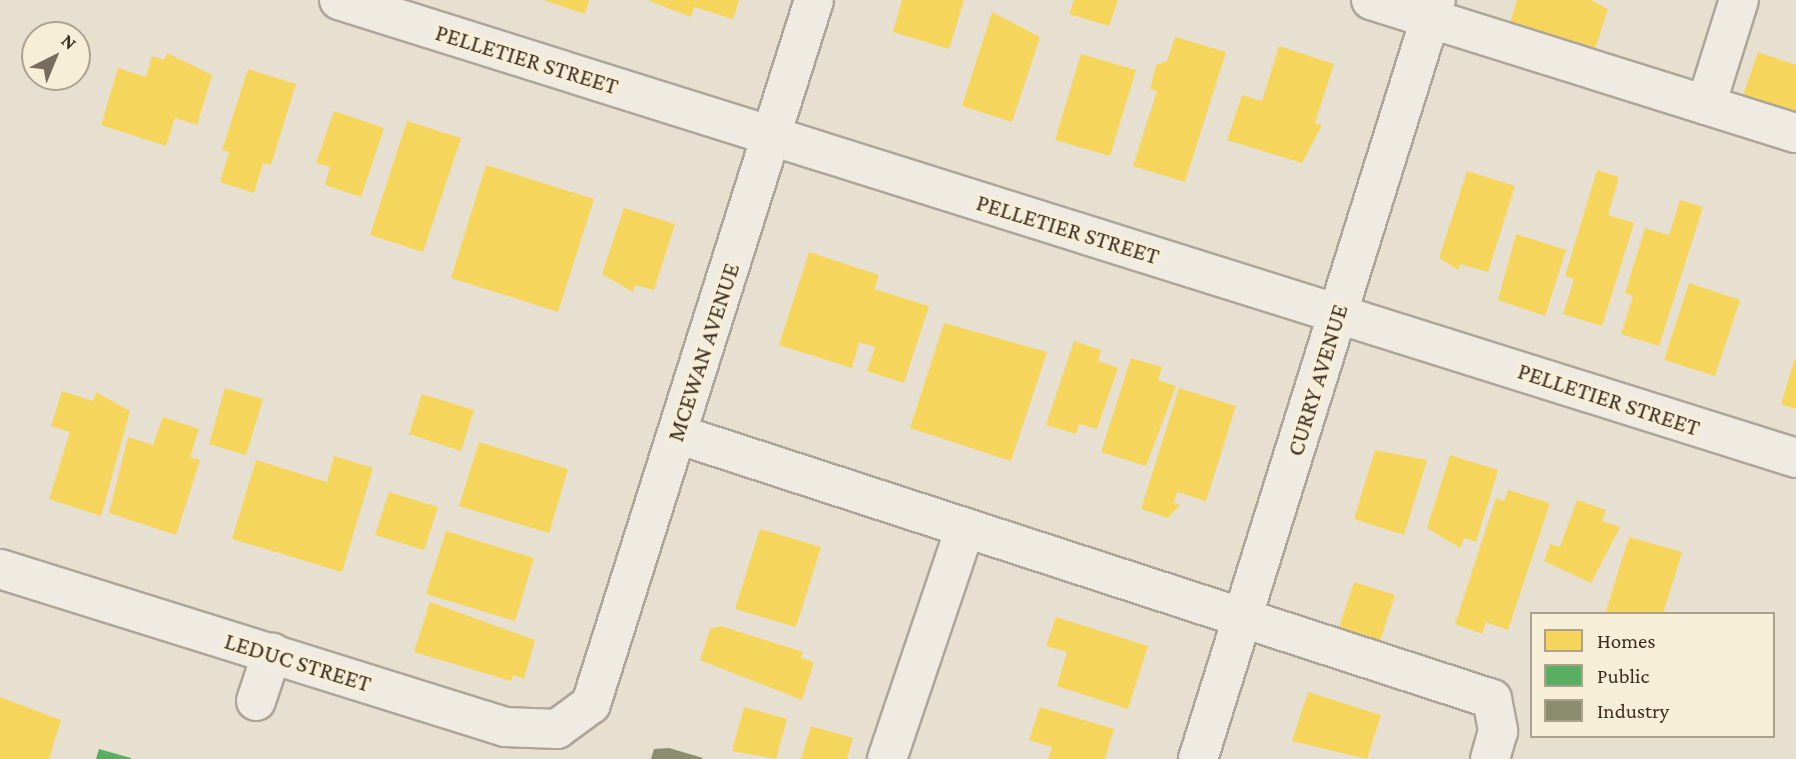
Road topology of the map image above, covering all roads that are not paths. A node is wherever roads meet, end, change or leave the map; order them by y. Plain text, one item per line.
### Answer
1 (339, 0) edge
2 (814, 0) edge
3 (1371, 0) edge
4 (1739, 0) edge
5 (1433, 9) edge
6 (1706, 104) junction
7 (1796, 133) edge
8 (771, 136) junction
9 (1338, 314) junction
10 (677, 434) junction
11 (1796, 458) edge
12 (965, 528) junction
13 (0, 569) edge
14 (1242, 618) junction
15 (272, 653) junction
16 (256, 701) dead end
17 (592, 704) joint
18 (887, 759) edge
19 (1198, 759) edge
20 (1490, 759) edge

1 - 8 street, PELLETIER STREET
2 - 8 street, MCEWAN AVENUE
3 - 5 street
4 - 6 street
5 - 6 street
5 - 9 street, CURRY AVENUE
6 - 7 street
8 - 9 street, PELLETIER STREET
8 - 10 street, MCEWAN AVENUE
9 - 11 street, PELLETIER STREET
9 - 14 street, CURRY AVENUE
10 - 12 street
10 - 17 street, MCEWAN AVENUE
12 - 14 street
12 - 18 street
13 - 15 street, LEDUC STREET
14 - 19 street, CURRY AVENUE
14 - 20 street
15 - 16 street
15 - 17 street, LEDUC STREET

